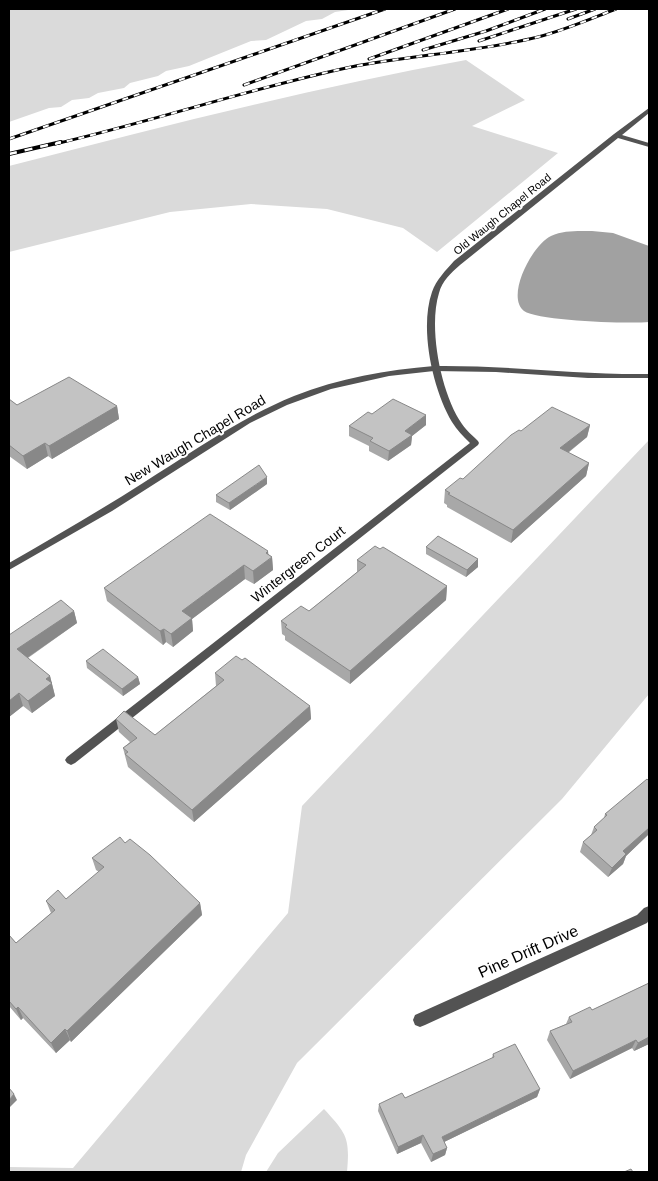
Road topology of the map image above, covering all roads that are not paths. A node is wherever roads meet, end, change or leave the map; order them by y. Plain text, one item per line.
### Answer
1 (649, 110) edge
2 (616, 135) junction
3 (649, 145) edge
4 (438, 369) junction
5 (649, 376) edge
6 (9, 567) edge
7 (71, 760) dead end
8 (649, 912) edge
9 (420, 1020) dead end

1 - 2 street, Old Waugh Chapel Road
2 - 3 street
2 - 4 street, Old Waugh Chapel Road
4 - 5 street, New Waugh Chapel Road
4 - 6 street, New Waugh Chapel Road
4 - 7 street, Wintergreen Court
8 - 9 street, Pine Drift Drive

